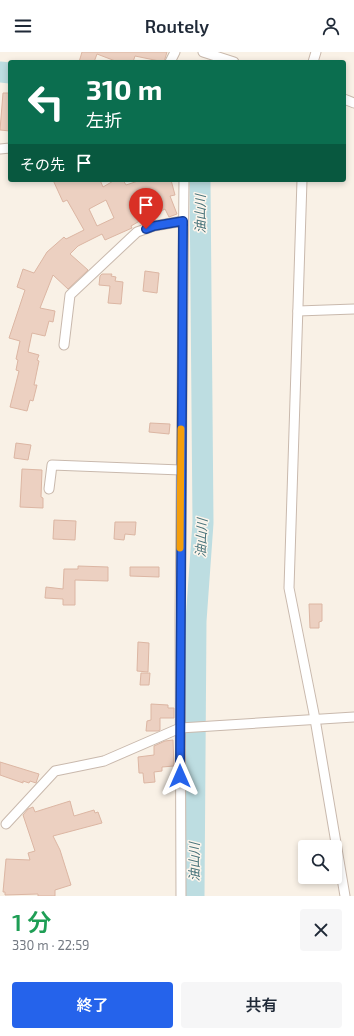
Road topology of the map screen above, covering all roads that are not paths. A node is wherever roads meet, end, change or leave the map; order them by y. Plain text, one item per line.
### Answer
1 (203, 52) edge
2 (228, 60) edge
3 (184, 182) edge
4 (302, 182) edge
5 (183, 221) junction
6 (354, 309) edge
7 (298, 311) junction
8 (64, 345) dead end
9 (181, 470) junction
10 (49, 489) dead end
11 (354, 717) edge
12 (315, 719) junction
13 (180, 728) junction
14 (6, 824) dead end
15 (180, 896) edge
16 (345, 896) edge

1 - 2 street
3 - 5 street
4 - 7 street
5 - 8 street
5 - 9 street
6 - 7 street
7 - 12 street
9 - 10 street
9 - 13 street
11 - 12 street
12 - 13 street
12 - 16 street
13 - 14 street
13 - 15 street

